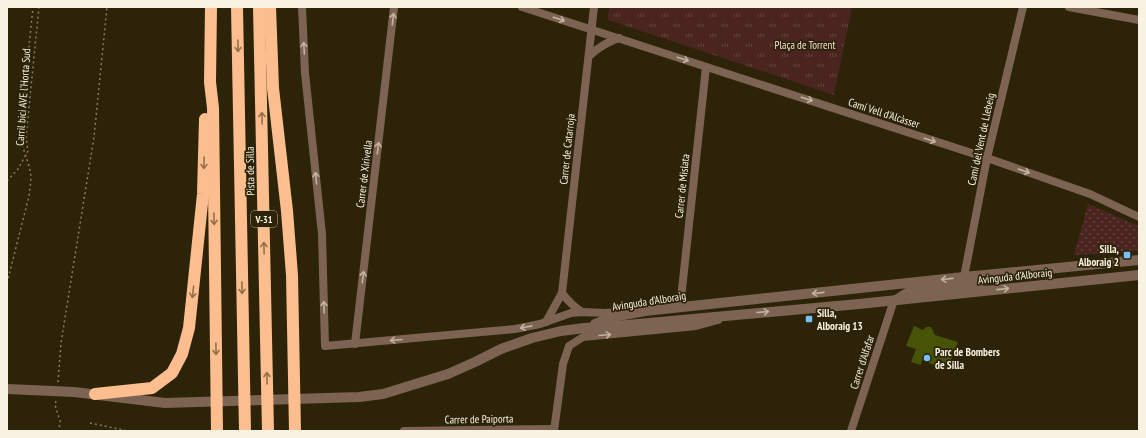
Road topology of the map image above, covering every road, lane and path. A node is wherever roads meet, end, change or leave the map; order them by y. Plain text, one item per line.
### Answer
1 (33, 7) edge
2 (39, 7) edge
3 (107, 7) edge
4 (211, 7) edge
5 (237, 7) edge
6 (259, 7) edge
7 (270, 7) edge
8 (302, 7) edge
9 (394, 7) edge
10 (522, 7) edge
11 (594, 7) edge
12 (1023, 7) edge
13 (1069, 7) edge
14 (1139, 20) edge
15 (592, 29) junction
16 (619, 38) junction
17 (588, 56) junction
18 (706, 67) junction
19 (210, 82) junction
20 (25, 156) junction
21 (987, 158) junction
22 (7, 181) edge
23 (1139, 217) edge
24 (1139, 260) edge
25 (1004, 273) junction
26 (1139, 275) edge
27 (964, 277) junction
28 (7, 283) edge
29 (562, 293) junction
30 (894, 300) junction
31 (680, 308) junction
32 (660, 310) junction
33 (582, 312) junction
34 (742, 314) junction
35 (546, 322) junction
36 (584, 328) junction
37 (355, 344) junction
38 (58, 383) dead end
39 (7, 389) edge
40 (95, 394) junction
41 (56, 398) dead end
42 (90, 423) dead end
43 (554, 430) edge
44 (60, 431) edge
45 (128, 431) edge
46 (217, 431) edge
47 (245, 431) edge
48 (268, 431) edge
49 (295, 431) edge
50 (404, 431) edge
51 (851, 431) edge

1 - 20 path
2 - 20 path, Carril bici AVE l'Horta Sud
3 - 38 path
4 - 19 highway
5 -> 47 highway, Pista de Silla / V-31
48 -> 6 highway, Pista de Silla / V-31
7 - 49 highway
37 -> 8 street
37 -> 9 street, Carrer de Xirivella
10 -> 15 street, Camí Vell d'Alcàsser
11 - 15 street, Carrer de Catarroja
12 - 21 street, Camí del Vent de Llebeig
13 - 14 street
15 - 16 street, Camí Vell d'Alcàsser
15 - 17 street, Carrer de Catarroja
16 - 17 street
16 -> 18 street, Camí Vell d'Alcàsser
17 - 29 street, Carrer de Catarroja
18 -> 21 street, Camí Vell d'Alcàsser
18 - 31 street, Carrer de Mislata
19 -> 40 highway
19 -> 46 highway
20 - 22 path, Carril bici AVE l'Horta Sud
20 - 28 path
21 -> 23 street, Camí Vell d'Alcàsser
21 - 27 street, Camí del Vent de Llebeig
24 - 25 street, Avinguda d’Alboraig
25 - 27 street, Avinguda d’Alboraig
25 - 30 street, Avinguda d’Alboraig
30 -> 26 street, Avinguda d’Alboraig
27 -> 31 street, Avinguda d’Alboraig
29 - 33 street
29 - 35 street, Carrer de Catarroja
34 -> 30 street, Avinguda d’Alboraig
30 - 51 street, Carrer d'Alfafar
31 - 32 street, Avinguda d’Alboraig
32 - 33 street
32 - 36 street, Avinguda d’Alboraig
33 - 35 street
34 - 36 street, Avinguda d’Alboraig
43 -> 34 street
35 -> 37 street
36 - 40 street
39 - 40 street
41 - 44 path
42 - 45 path
43 - 50 street, Carrer de Paiporta

